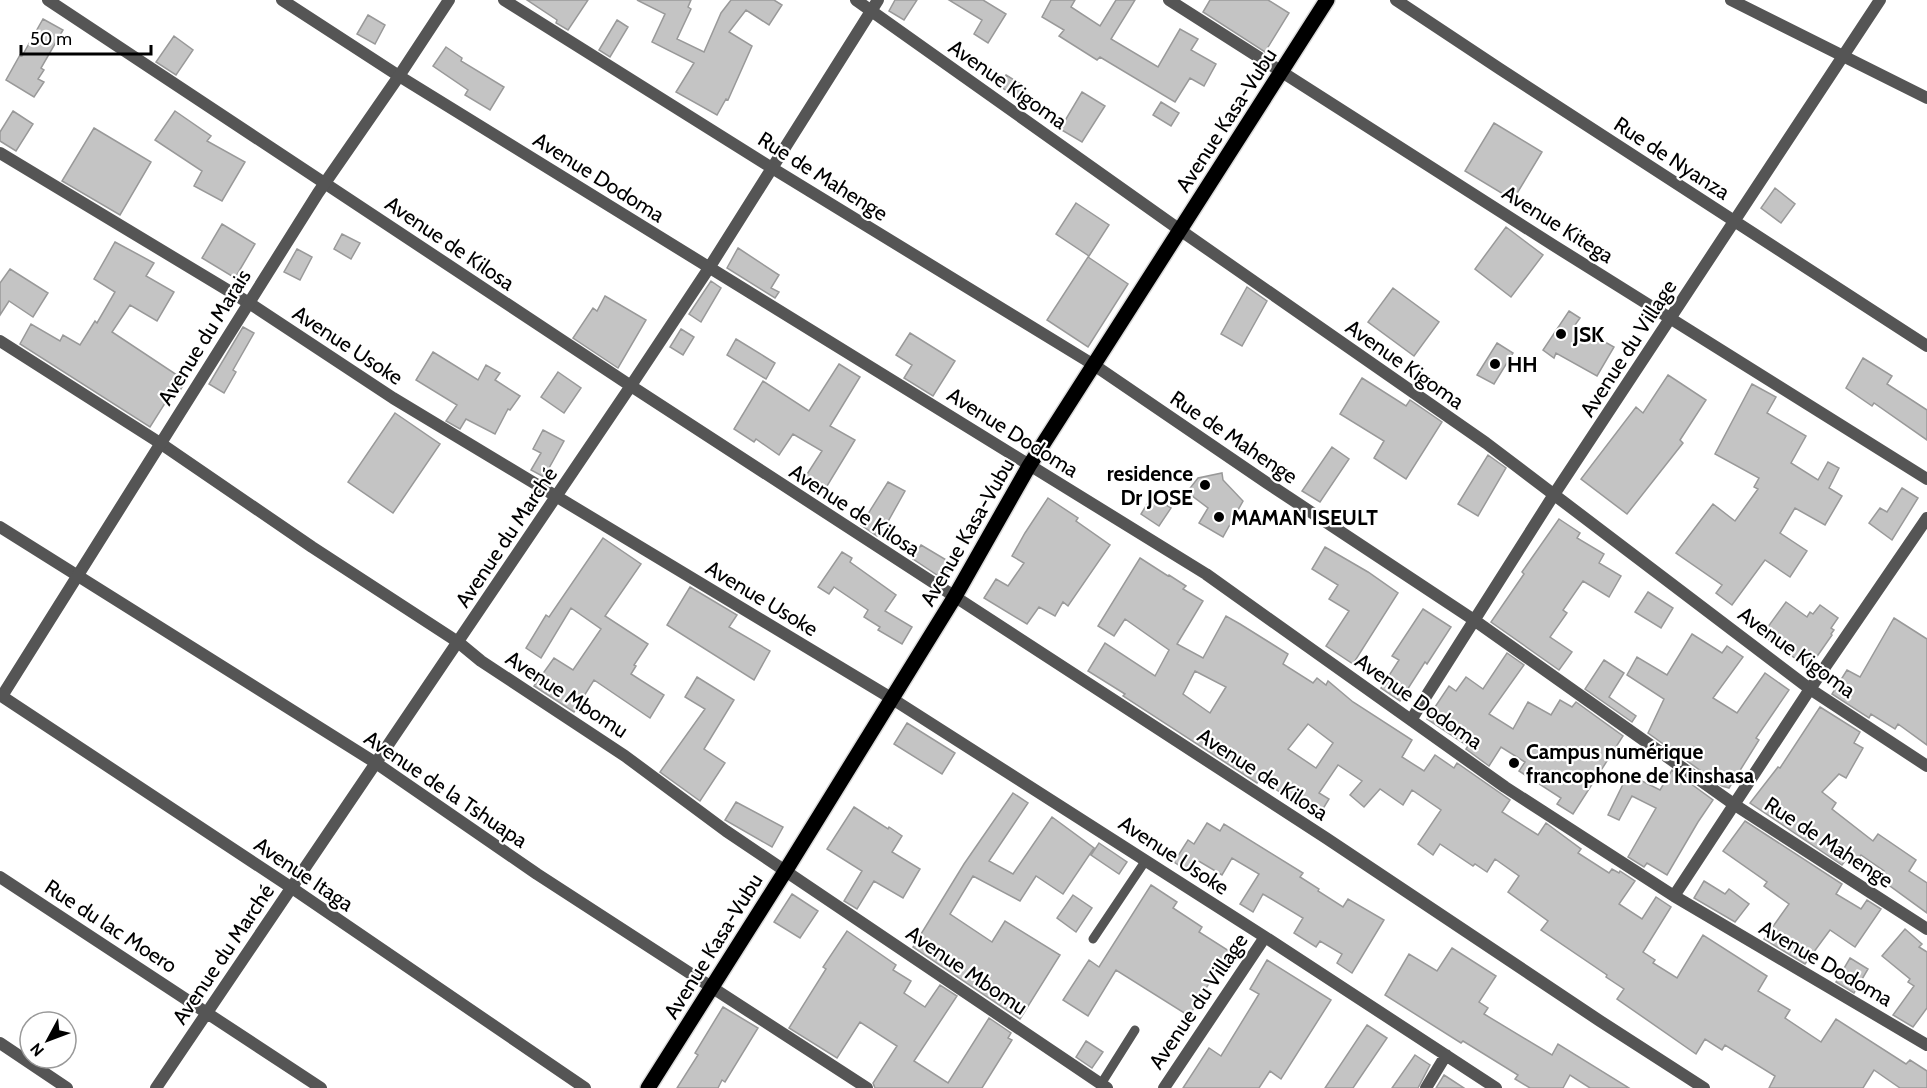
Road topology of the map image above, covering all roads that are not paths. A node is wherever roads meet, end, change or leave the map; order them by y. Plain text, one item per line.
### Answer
1 (48, 0) edge
2 (282, 0) edge
3 (449, 0) edge
4 (504, 0) edge
5 (856, 0) edge
6 (1169, 0) edge
7 (1327, 0) edge
8 (1396, 0) edge
9 (1731, 0) edge
10 (1880, 0) edge
11 (874, 5) edge
12 (1843, 55) junction
13 (1281, 72) junction
14 (399, 76) junction
15 (1927, 98) edge
16 (0, 153) edge
17 (772, 168) junction
18 (324, 183) junction
19 (1734, 221) junction
20 (1180, 230) junction
21 (709, 268) junction
22 (249, 303) junction
23 (1672, 318) junction
24 (0, 341) edge
25 (1927, 346) edge
26 (1094, 365) junction
27 (631, 386) junction
28 (160, 443) junction
29 (1029, 466) junction
30 (1927, 479) edge
31 (1553, 496) junction
32 (555, 497) junction
33 (1927, 518) edge
34 (0, 527) edge
35 (77, 576) junction
36 (954, 598) junction
37 (1474, 620) junction
38 (458, 642) junction
39 (1810, 689) junction
40 (1, 697) edge
41 (891, 698) junction
42 (1411, 720) junction
43 (376, 763) junction
44 (1927, 766) edge
45 (1735, 805) junction
46 (1146, 860) junction
47 (786, 870) junction
48 (0, 877) edge
49 (291, 888) junction
50 (1674, 896) junction
51 (1927, 929) edge
52 (1265, 937) junction
53 (1093, 939) dead end
54 (712, 986) junction
55 (207, 1012) junction
56 (1135, 1030) dead end
57 (0, 1043) edge
58 (1927, 1045) edge
59 (1446, 1055) junction
60 (1104, 1086) edge
61 (67, 1088) edge
62 (156, 1088) edge
63 (321, 1088) edge
64 (585, 1088) edge
65 (648, 1088) edge
66 (867, 1088) edge
67 (1164, 1088) edge
68 (1426, 1088) edge
69 (1496, 1088) edge
70 (1704, 1088) edge

1 - 18 street, Avenue de Kilosa
2 - 14 street, Avenue Dodoma
3 - 14 street, Avenue du Marais
4 - 17 street, Rue de Mahenge
5 - 11 street, Avenue Kigoma
6 - 13 street, Avenue Kitega
7 - 13 main road, Avenue Kasa-Vubu
8 - 19 street, Rue de Nyanza
9 - 12 street
10 - 12 street, Avenue du Village
11 - 17 street, Avenue du Marché
11 - 20 street, Avenue Kigoma
12 - 15 street
12 - 19 street, Avenue du Village
13 - 20 main road, Avenue Kasa-Vubu
13 - 23 street, Avenue Kitega
14 - 18 street, Avenue du Marais
14 - 21 street, Avenue Dodoma
16 - 22 street, Avenue Usoke
17 - 21 street, Avenue du Marché
17 - 26 street, Rue de Mahenge
18 - 22 street, Avenue du Marais
18 - 27 street, Avenue de Kilosa
19 - 23 street, Avenue du Village
19 - 25 street, Rue de Nyanza
20 - 26 main road, Avenue Kasa-Vubu
20 - 31 street, Avenue Kigoma
21 - 27 street, Avenue du Marché
21 - 29 street, Avenue Dodoma
22 - 28 street, Avenue du Marais
22 - 32 street, Avenue Usoke
23 - 30 street, Avenue Kitega
23 - 31 street, Avenue du Village
24 - 28 street, Avenue Mbomu
26 - 29 main road, Avenue Kasa-Vubu
26 - 37 street, Rue de Mahenge
27 - 32 street, Avenue du Marché
27 - 36 street, Avenue de Kilosa
28 - 35 street, Avenue du Marais
28 - 38 street, Avenue Mbomu
29 - 36 main road, Avenue Kasa-Vubu
29 - 42 street, Avenue Dodoma
31 - 37 street, Avenue du Village
31 - 39 street, Avenue Kigoma
32 - 38 street, Avenue du Marché
32 - 41 street, Avenue Usoke
33 - 39 street
34 - 35 street, Avenue de la Tshuapa
35 - 40 street, Avenue du Marais
35 - 43 street, Avenue de la Tshuapa
36 - 41 main road, Avenue Kasa-Vubu
36 - 70 street, Avenue de Kilosa
37 - 42 street, Avenue du Village
37 - 45 street, Rue de Mahenge
38 - 43 street, Avenue du Marché
38 - 47 street, Avenue Mbomu
39 - 44 street, Avenue Kigoma
39 - 45 street
40 - 49 street, Avenue Itaga
41 - 46 street, Avenue Usoke
41 - 47 main road, Avenue Kasa-Vubu
42 - 50 street, Avenue Dodoma
43 - 49 street, Avenue du Marché
43 - 54 street, Avenue de la Tshuapa
45 - 50 street
45 - 51 street, Rue de Mahenge
46 - 52 street, Avenue Usoke
46 - 53 lane
47 - 54 main road, Avenue Kasa-Vubu
47 - 60 street, Avenue Mbomu
48 - 55 street, Rue du lac Moero
49 - 55 street, Avenue du Marché
49 - 64 street, Avenue Itaga
50 - 58 street, Avenue Dodoma
52 - 59 street, Avenue Usoke
52 - 67 street, Avenue du Village
54 - 65 main road, Avenue Kasa-Vubu
54 - 66 street, Avenue de la Tshuapa
55 - 62 street, Avenue du Marché
55 - 63 street, Rue du lac Moero
56 - 60 lane
57 - 61 street
59 - 68 street
59 - 69 street, Avenue Usoke

